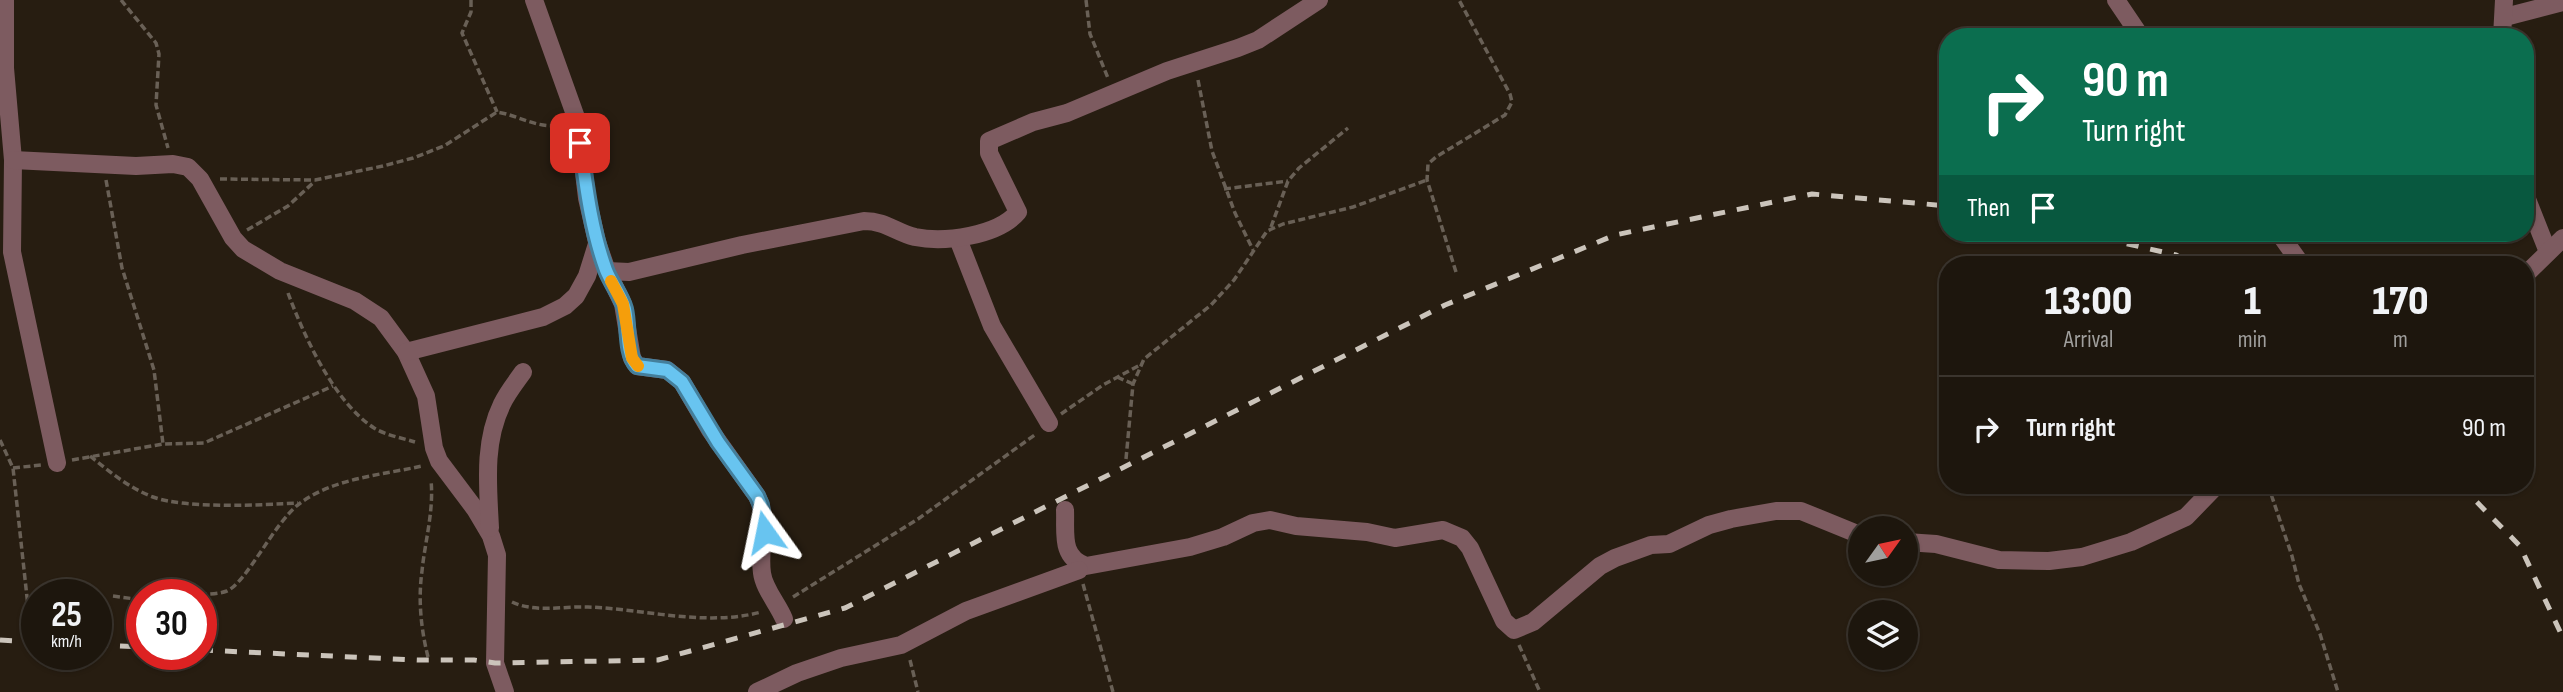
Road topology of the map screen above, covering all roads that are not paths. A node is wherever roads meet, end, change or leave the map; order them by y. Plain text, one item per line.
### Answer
1 (5, 0) edge
2 (534, 0) edge
3 (1319, 0) edge
4 (2116, 0) edge
5 (2563, 2) edge
6 (2504, 8) edge
7 (2135, 28) edge
8 (2503, 28) edge
9 (13, 160) junction
10 (2534, 217) edge
11 (2563, 238) edge
12 (958, 239) junction
13 (597, 242) junction
14 (2548, 252) junction
15 (6, 253) edge
16 (2534, 266) edge
17 (607, 271) junction
18 (406, 352) junction
19 (523, 372) dead end
20 (1049, 423) road end
21 (57, 463) road end
22 (2208, 494) edge
23 (1065, 510) dead end
24 (1848, 530) edge
25 (491, 536) junction
26 (1918, 543) edge
27 (1079, 570) road end
28 (782, 613) road end
29 (505, 692) edge
30 (757, 692) edge

1 - 9 street
2 - 13 street
3 - 12 street
4 - 7 street
5 - 6 street
6 - 8 street
9 - 15 street
9 - 18 street
10 - 14 street
11 - 14 street
12 - 17 street
12 - 20 street
13 - 17 street
13 - 18 street
14 - 16 street
15 - 21 street
17 - 28 street
18 - 25 street
19 - 25 street
22 - 26 street
23 - 24 street
25 - 29 street
27 - 30 street

